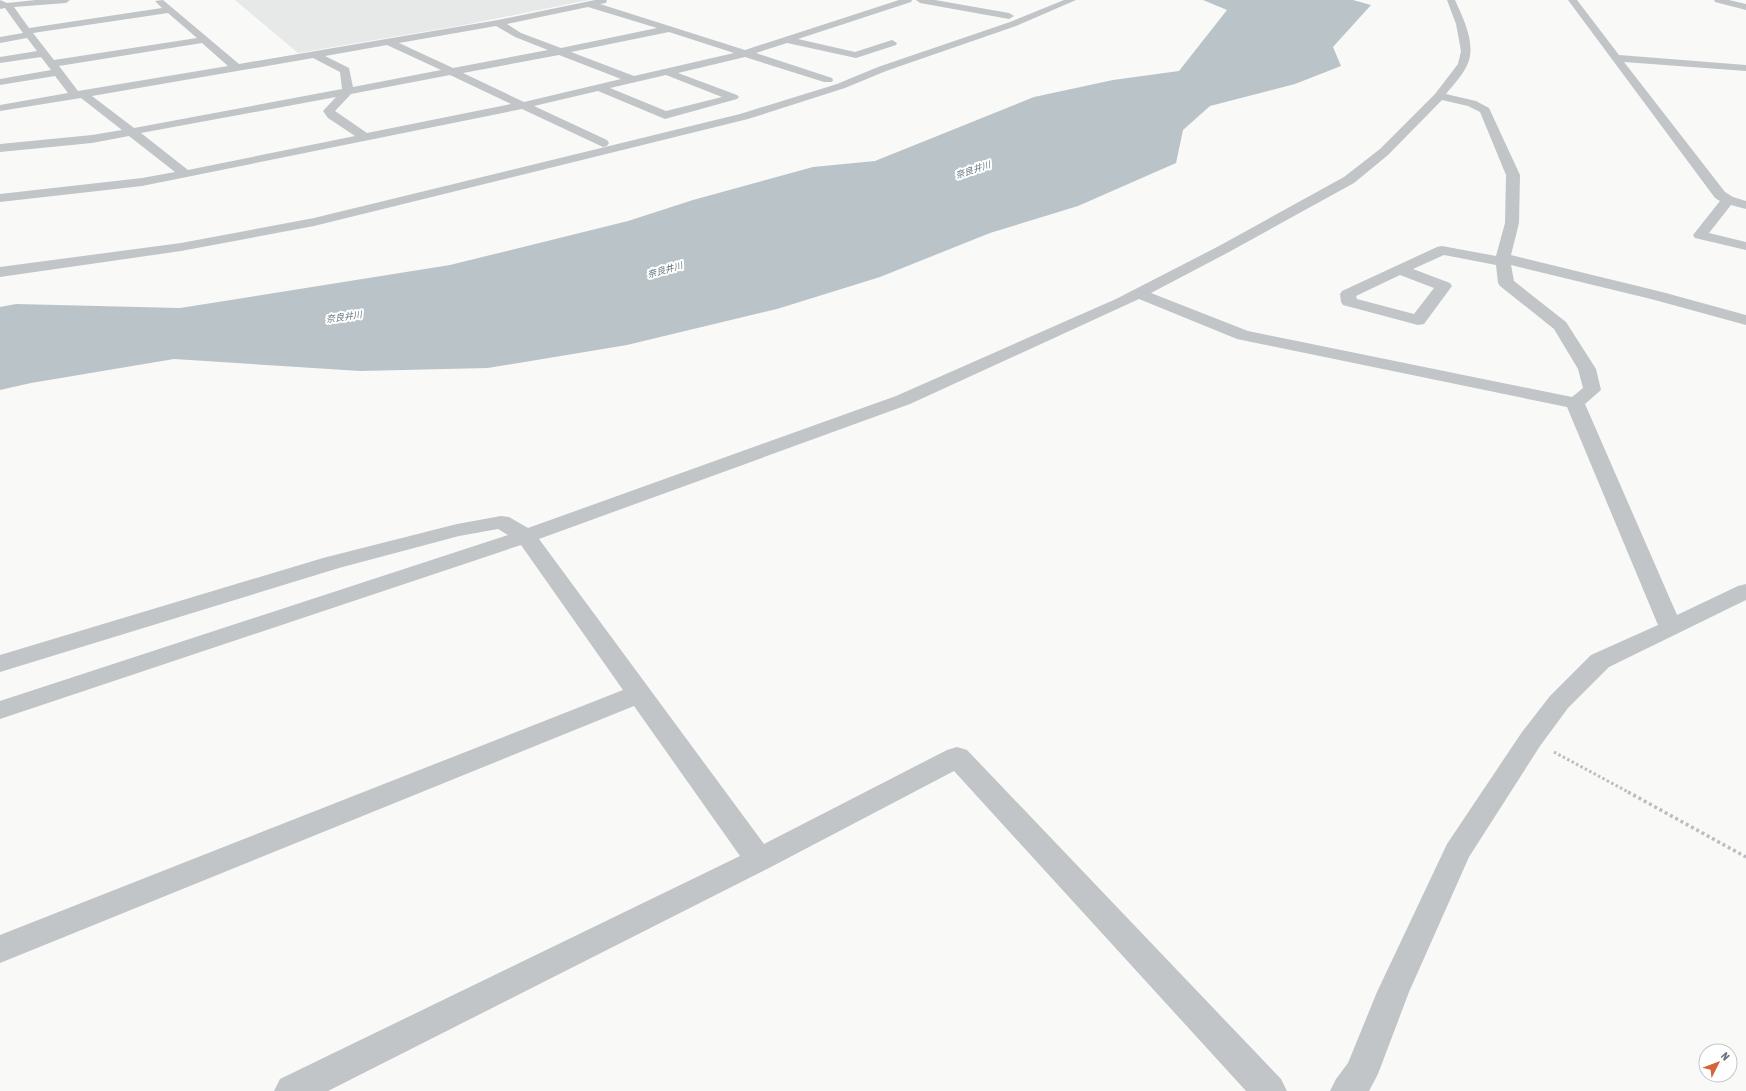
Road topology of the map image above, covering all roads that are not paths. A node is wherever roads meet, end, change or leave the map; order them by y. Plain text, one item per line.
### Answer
1 (52, 0) edge
2 (66, 0) edge
3 (158, 0) edge
4 (606, 0) edge
5 (908, 0) edge
6 (920, 0) edge
7 (1054, 0) edge
8 (1072, 0) edge
9 (1451, 0) edge
10 (1572, 0) edge
11 (1718, 0) edge
12 (23, 4) junction
13 (589, 4) junction
14 (3, 5) edge
15 (1746, 7) edge
16 (170, 10) junction
17 (1009, 16) junction
18 (19, 19) junction
19 (6, 21) dead end
20 (498, 23) junction
21 (987, 25) dead end
22 (668, 29) junction
23 (29, 33) junction
24 (786, 39) junction
25 (0, 40) edge
26 (204, 40) junction
27 (389, 42) junction
28 (892, 43) dead end
29 (562, 51) junction
30 (44, 53) junction
31 (314, 54) junction
32 (744, 54) junction
33 (1616, 58) junction
34 (0, 60) edge
35 (236, 67) junction
36 (54, 68) junction
37 (1746, 68) edge
38 (453, 72) junction
39 (667, 72) junction
40 (633, 80) junction
41 (828, 80) dead end
42 (0, 82) edge
43 (600, 88) junction
44 (348, 90) junction
45 (79, 94) junction
46 (1439, 96) junction
47 (524, 105) junction
48 (0, 108) edge
49 (130, 132) junction
50 (366, 138) junction
51 (604, 143) dead end
52 (0, 148) edge
53 (186, 174) junction
54 (0, 198) edge
55 (1728, 200) junction
56 (1746, 205) edge
57 (1746, 246) edge
58 (1503, 260) junction
59 (1400, 270) junction
60 (0, 272) edge
61 (1139, 293) junction
62 (1746, 320) edge
63 (1575, 403) junction
64 (526, 536) junction
65 (1746, 590) edge
66 (1670, 628) junction
67 (0, 664) edge
68 (639, 694) junction
69 (0, 710) edge
70 (759, 860) junction
71 (0, 949) edge
72 (292, 1091) edge
73 (1269, 1091) edge
74 (1348, 1091) edge

1 - 12 street
2 - 12 street
3 - 16 street
4 - 13 street
5 - 24 street
6 - 17 street
7 - 17 street
8 - 60 street
9 - 46 street
10 - 33 street
11 - 15 street
12 - 14 street
13 - 20 street
13 - 22 street
14 - 18 street
16 - 23 street
16 - 26 street
17 - 21 street
18 - 19 street
18 - 23 street
20 - 27 street
20 - 29 street
22 - 29 street
22 - 32 street
23 - 25 street
23 - 30 street
24 - 28 street
24 - 32 street
26 - 35 street
26 - 36 street
27 - 31 street
27 - 38 street
29 - 38 street
29 - 40 street
30 - 34 street
30 - 36 street
31 - 35 street
31 - 44 street
32 - 39 street
32 - 41 street
33 - 37 street
33 - 55 street
35 - 45 street
36 - 42 street
36 - 45 street
38 - 44 street
38 - 47 street
39 - 40 street
39 - 43 street
40 - 43 street
43 - 47 street
44 - 49 street
44 - 50 street
45 - 48 street
45 - 49 street
46 - 58 street
46 - 61 street
47 - 50 street
47 - 51 street
49 - 52 street
49 - 53 street
50 - 53 street
53 - 54 street
55 - 56 street
55 - 57 street
58 - 59 street
58 - 62 street
58 - 63 street
59 - 59 street
61 - 63 street
61 - 64 street
63 - 66 street
64 - 67 street
64 - 68 street
64 - 69 street
65 - 66 street
66 - 74 street
68 - 70 street
68 - 71 street
70 - 72 street
70 - 73 street

